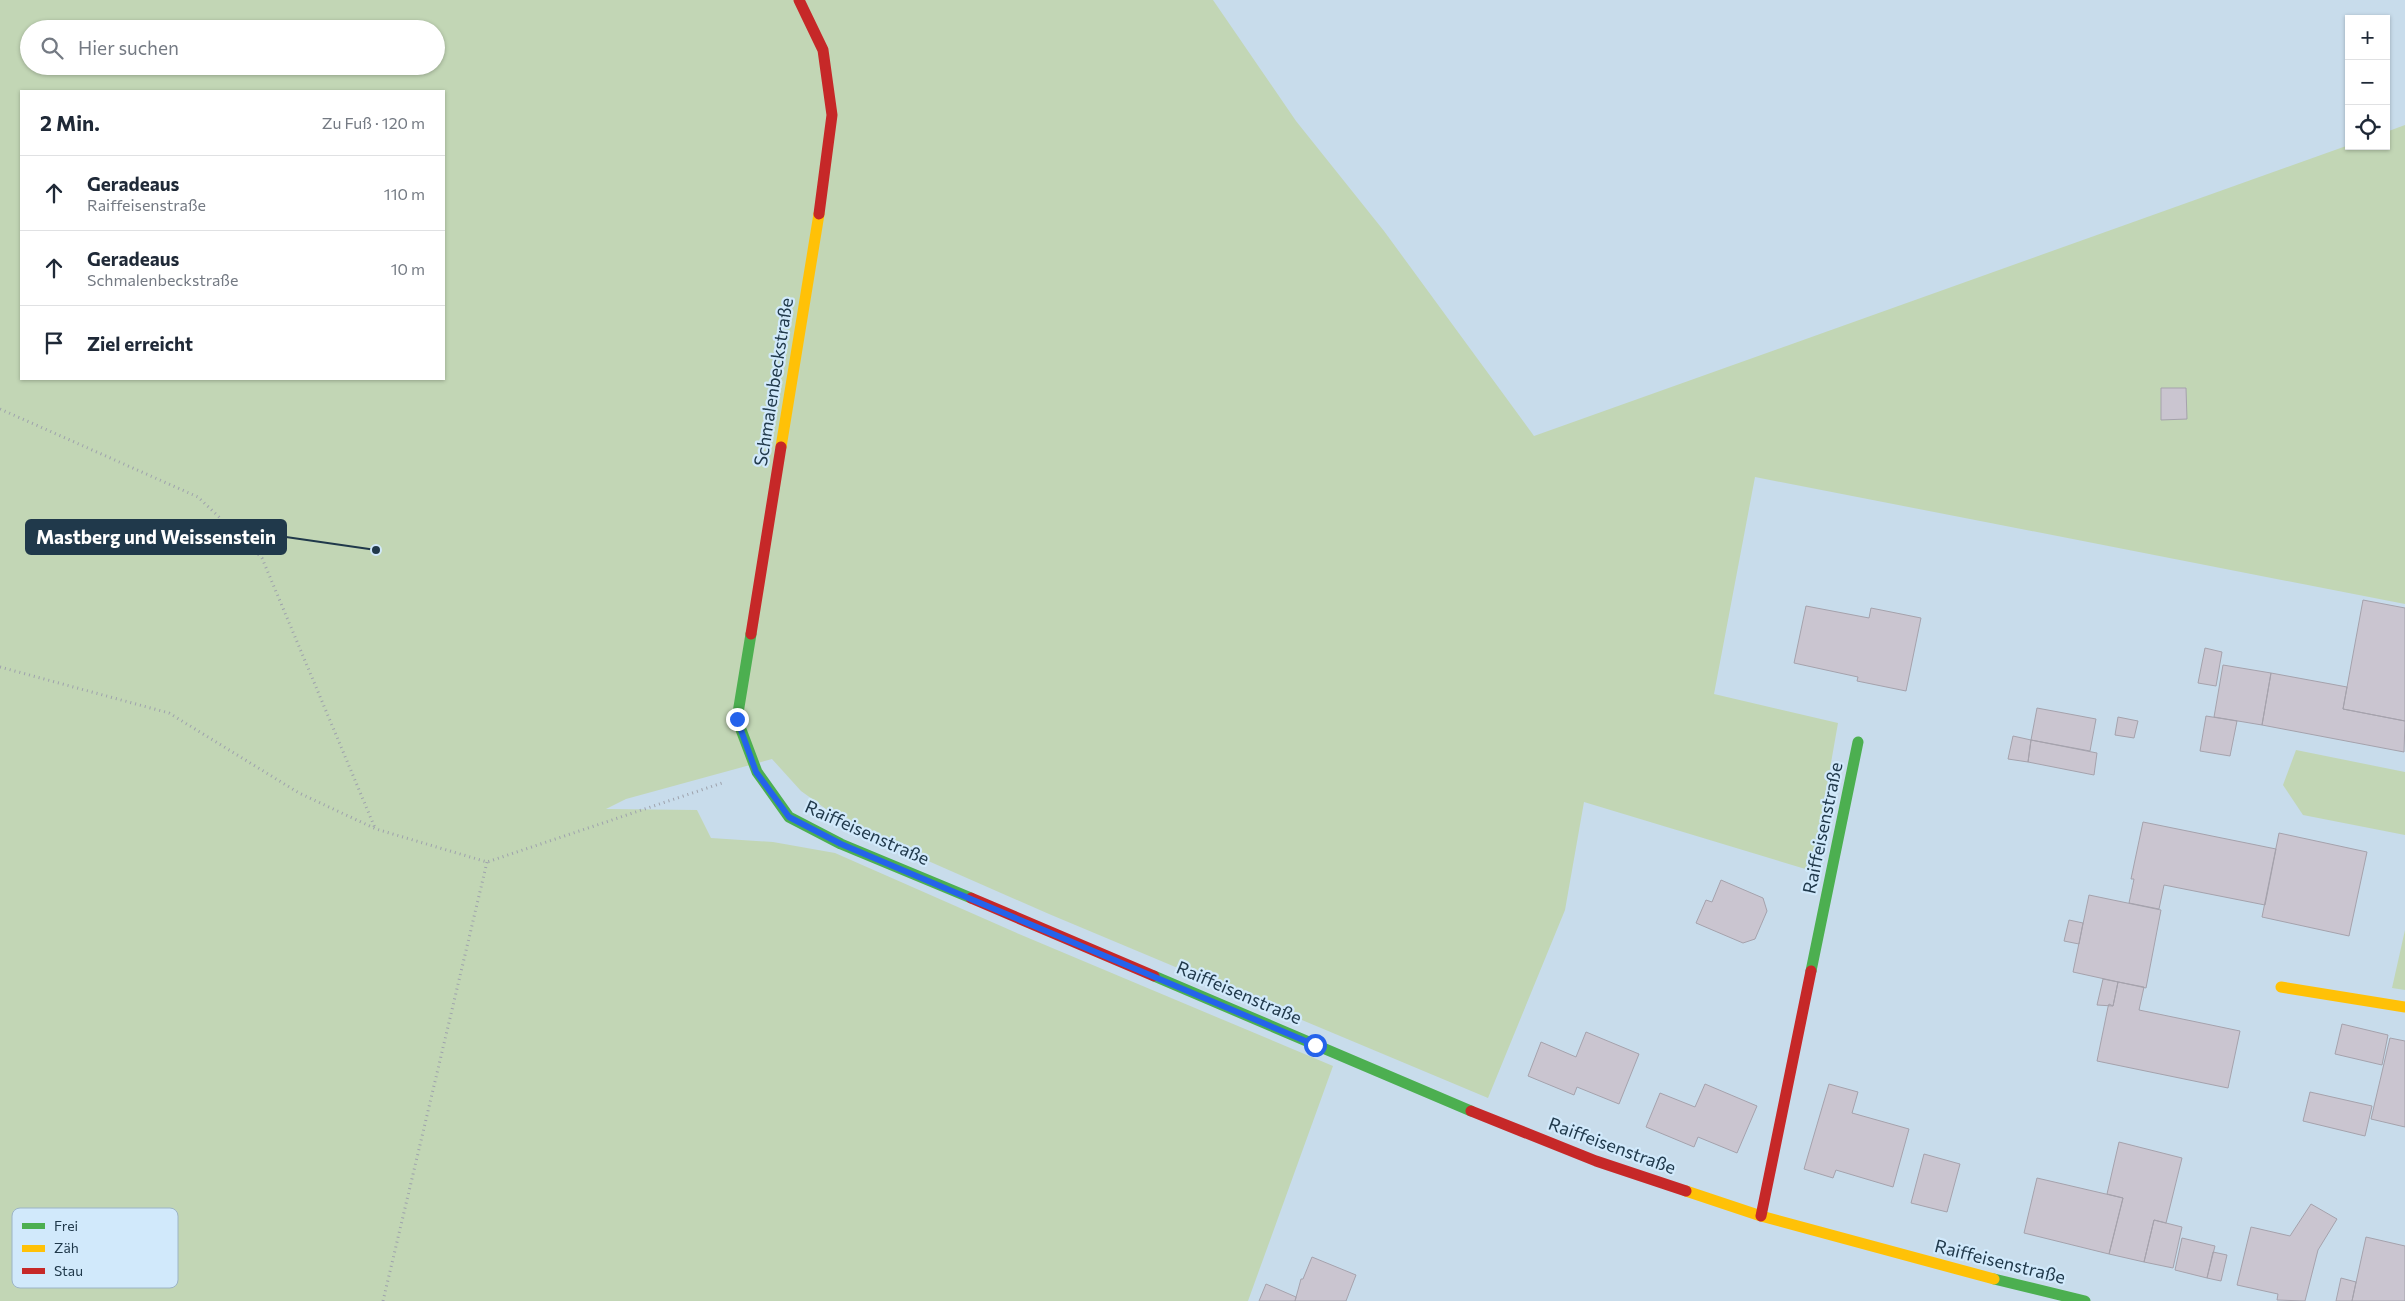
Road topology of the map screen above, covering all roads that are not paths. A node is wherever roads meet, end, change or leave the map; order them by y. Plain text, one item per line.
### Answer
1 (800, 0) edge
2 (1858, 742) dead end
3 (756, 772) joint
4 (2281, 987) dead end
5 (2405, 1007) edge
6 (1761, 1216) junction
7 (2085, 1301) edge

1 - 3 street, Schmalenbeckstraße
2 - 6 street, Raiffeisenstraße
3 - 6 street, Raiffeisenstraße
4 - 5 street
6 - 7 street, Raiffeisenstraße

